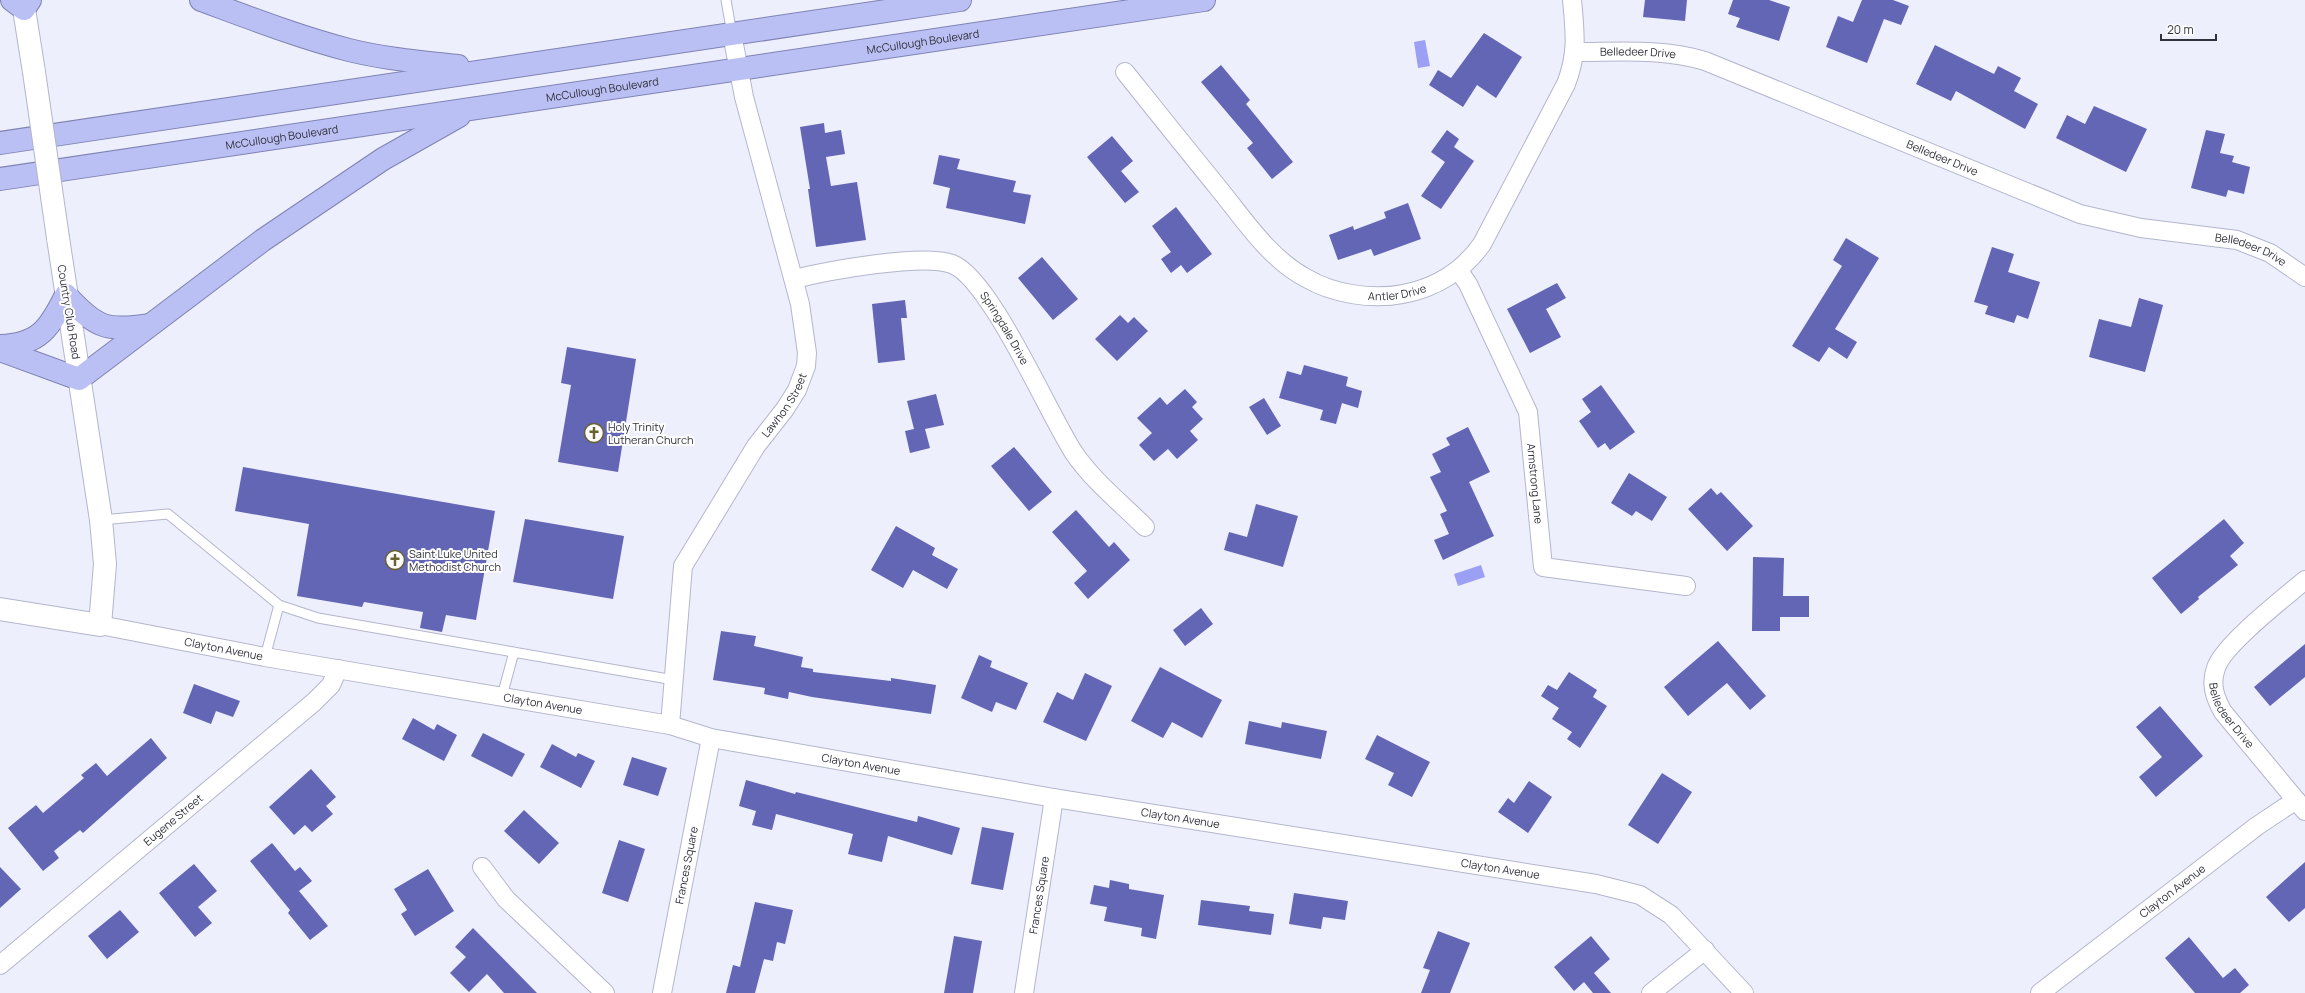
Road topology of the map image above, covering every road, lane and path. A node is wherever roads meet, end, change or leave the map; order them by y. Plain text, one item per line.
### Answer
1 (201, 0) edge
2 (726, 0) edge
3 (960, 0) edge
4 (1204, 0) edge
5 (1572, 0) edge
6 (22, 2) edge
7 (1088, 8) edge
8 (732, 34) junction
9 (1576, 52) junction
10 (739, 69) junction
11 (489, 70) junction
12 (1125, 72) dead end
13 (471, 110) junction
14 (0, 144) edge
15 (0, 179) edge
16 (1459, 271) junction
17 (2305, 277) edge
18 (794, 279) junction
19 (66, 295) junction
20 (150, 324) junction
21 (0, 346) edge
22 (0, 350) edge
23 (79, 380) junction
24 (101, 520) junction
25 (1146, 527) dead end
26 (2305, 580) edge
27 (1686, 586) dead end
28 (279, 605) junction
29 (0, 609) edge
30 (100, 625) junction
31 (514, 652) junction
32 (265, 657) junction
33 (338, 669) junction
34 (674, 680) junction
35 (502, 696) junction
36 (670, 725) junction
37 (711, 738) junction
38 (1054, 798) junction
39 (2300, 805) edge
40 (482, 867) dead end
41 (1705, 950) junction
42 (0, 964) edge
43 (605, 993) edge
44 (662, 993) edge
45 (1024, 993) edge
46 (1651, 993) edge
47 (1744, 993) edge
48 (2040, 993) edge

1 - 11 highway
2 - 8 lane
3 - 8 highway
4 - 7 highway, McCullough Boulevard
5 - 9 street, Antler Drive
6 - 19 street, Country Club Road, bridge
7 - 10 highway, McCullough Boulevard
8 - 10 street, Lawhon Street
8 - 11 highway
9 - 16 street, Antler Drive
9 - 17 street, Belledeer Drive
10 - 13 highway, McCullough Boulevard
10 - 18 street, Lawhon Street
11 - 14 highway
12 - 16 street, Antler Drive
13 - 15 highway, McCullough Boulevard
13 - 20 highway
16 - 27 street, Armstrong Lane
18 - 25 street, Springdale Drive
18 - 34 street, Lawhon Street
19 - 20 highway
19 - 21 highway
19 - 23 street, Country Club Road
20 - 23 highway
22 - 23 highway
23 - 24 street, Country Club Road
24 - 28 lane
24 - 30 street, Country Club Road
26 - 39 street, Belledeer Drive
28 - 31 lane
28 - 32 lane
29 - 30 street, Clayton Avenue
30 - 32 street, Clayton Avenue
31 - 34 lane
31 - 35 lane
32 - 33 street, Clayton Avenue
33 - 35 street, Clayton Avenue
33 - 42 street, Eugene Street
34 - 36 street, Lawhon Street
35 - 36 street, Clayton Avenue
36 - 37 street, Clayton Avenue
37 - 38 street, Clayton Avenue
37 - 44 street, Frances Square
38 - 41 street, Clayton Avenue
38 - 45 street, Frances Square
39 - 48 street, Clayton Avenue
40 - 43 street
41 - 46 street
41 - 47 street, Clayton Avenue

